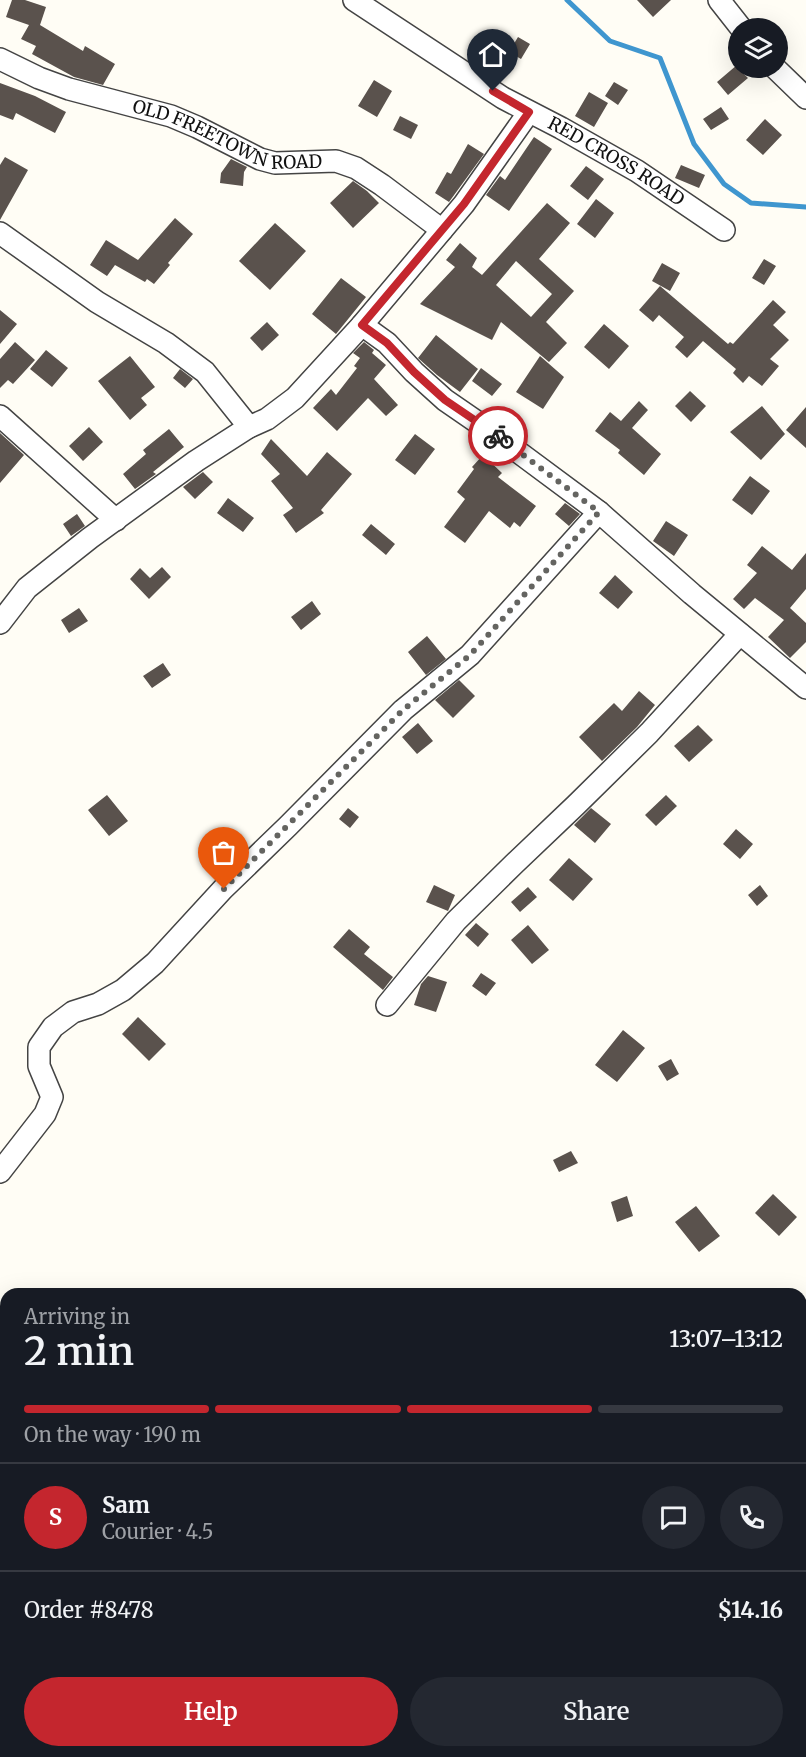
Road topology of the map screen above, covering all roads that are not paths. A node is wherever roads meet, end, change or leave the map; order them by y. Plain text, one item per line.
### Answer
1 (354, 0) edge
2 (719, 0) edge
3 (733, 18) edge
4 (0, 59) edge
5 (785, 78) edge
6 (806, 98) edge
7 (529, 112) junction
8 (442, 230) junction
9 (724, 230) dead end
10 (0, 233) edge
11 (362, 325) junction
12 (0, 416) edge
13 (249, 427) junction
14 (599, 512) junction
15 (116, 520) junction
16 (0, 623) edge
17 (740, 634) junction
18 (806, 688) edge
19 (387, 1005) dead end
20 (0, 1172) edge

1 - 7 street, RED CROSS ROAD
2 - 3 street
4 - 8 street, OLD FREETOWN ROAD
5 - 6 street
7 - 8 street
7 - 9 street, RED CROSS ROAD
8 - 11 street
10 - 13 street
11 - 13 street
11 - 14 street
12 - 15 street
13 - 15 street
14 - 17 street
14 - 20 street
15 - 16 street
17 - 18 street
17 - 19 street

